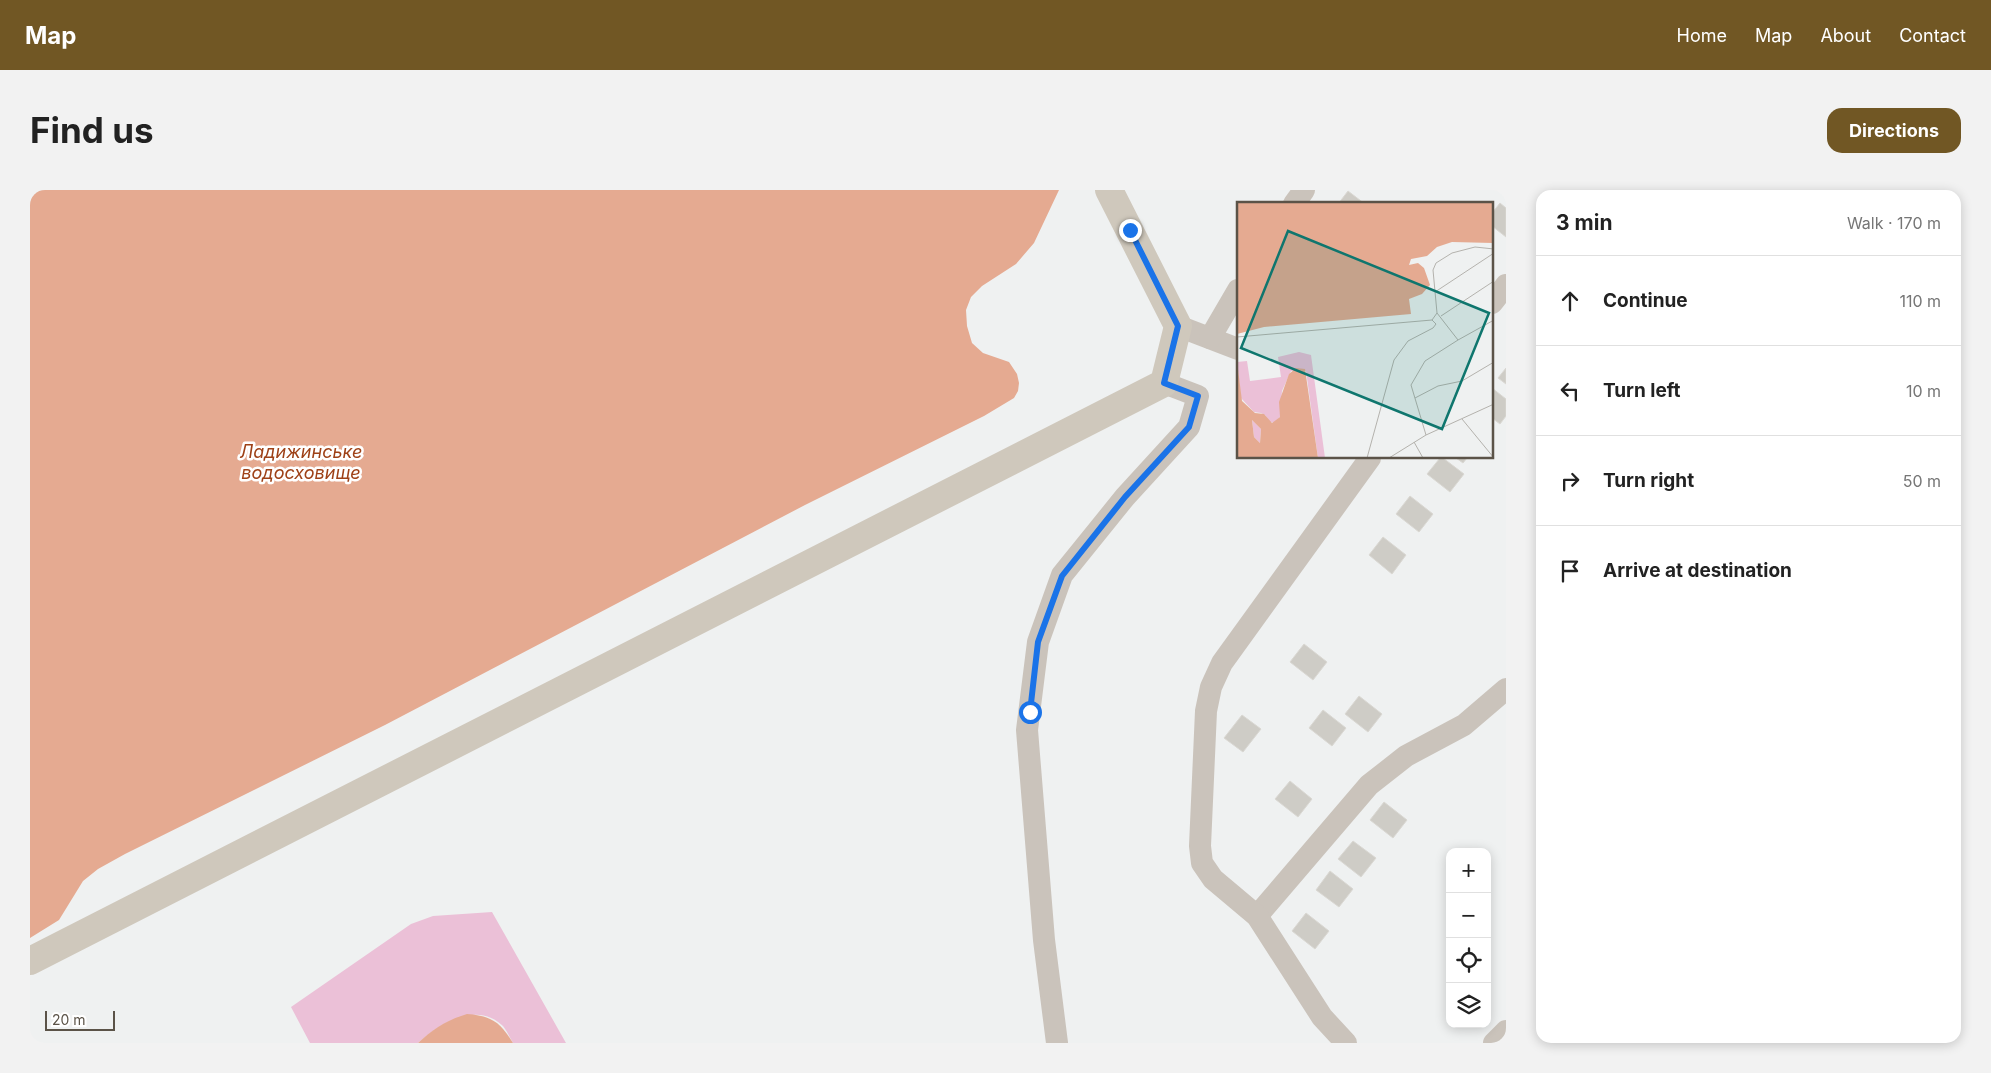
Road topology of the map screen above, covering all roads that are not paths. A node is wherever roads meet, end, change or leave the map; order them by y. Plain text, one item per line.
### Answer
1 (1304, 190) edge
2 (1114, 193) edge
3 (1295, 202) edge
4 (1506, 285) edge
5 (1237, 292) edge
6 (1494, 300) edge
7 (1178, 326) junction
8 (1210, 338) junction
9 (1237, 349) edge
10 (1164, 383) junction
11 (1369, 459) edge
12 (1506, 690) edge
13 (1257, 916) junction
14 (30, 960) edge
15 (1506, 1031) edge
16 (1057, 1043) edge
17 (1346, 1043) edge
18 (1494, 1043) edge

1 - 3 street
2 - 7 street
4 - 6 street
5 - 8 street
7 - 8 street
7 - 10 street
8 - 9 street
10 - 14 street
10 - 16 street
11 - 13 street
12 - 13 street
13 - 17 street
15 - 18 street

